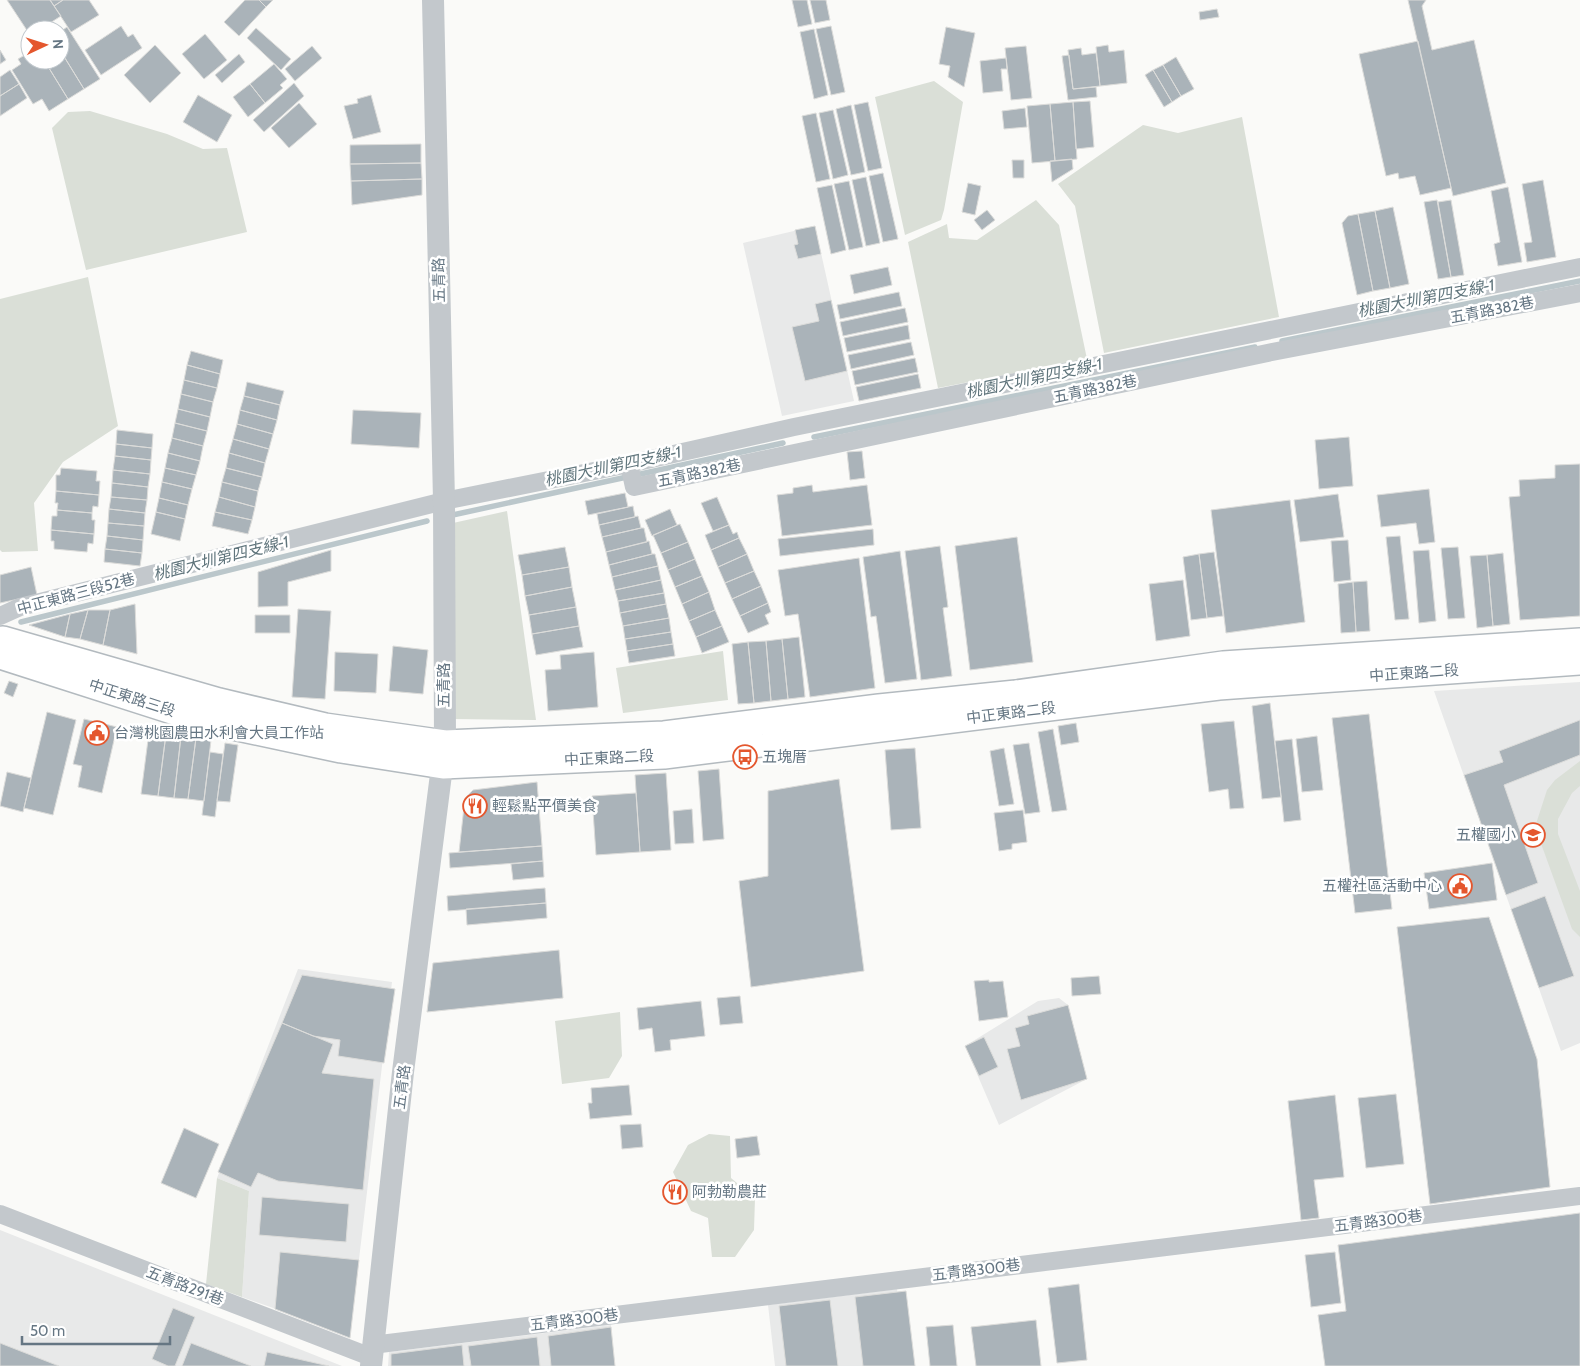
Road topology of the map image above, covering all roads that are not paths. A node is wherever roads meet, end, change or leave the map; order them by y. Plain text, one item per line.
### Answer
1 (433, 0) edge
2 (1580, 267) edge
3 (1580, 292) edge
4 (629, 464) junction
5 (444, 501) junction
6 (0, 616) edge
7 (0, 639) edge
8 (1580, 641) edge
9 (0, 656) edge
10 (1580, 662) edge
11 (444, 755) junction
12 (1580, 1196) edge
13 (0, 1214) edge
14 (371, 1356) edge

1 - 5 street, 五青路
2 - 4 street, 五青路382巷
3 - 4 street, 五青路382巷
4 - 5 street, 五青路382巷
5 - 6 street, 中正東路三段52巷
5 - 11 street, 五青路
7 - 11 main road, 中正東路三段
8 - 11 main road, 中正東路二段
9 - 11 main road, 中正東路三段
10 - 11 main road, 中正東路二段
11 - 14 street, 五青路
12 - 14 street, 五青路300巷
13 - 14 street, 五青路291巷

